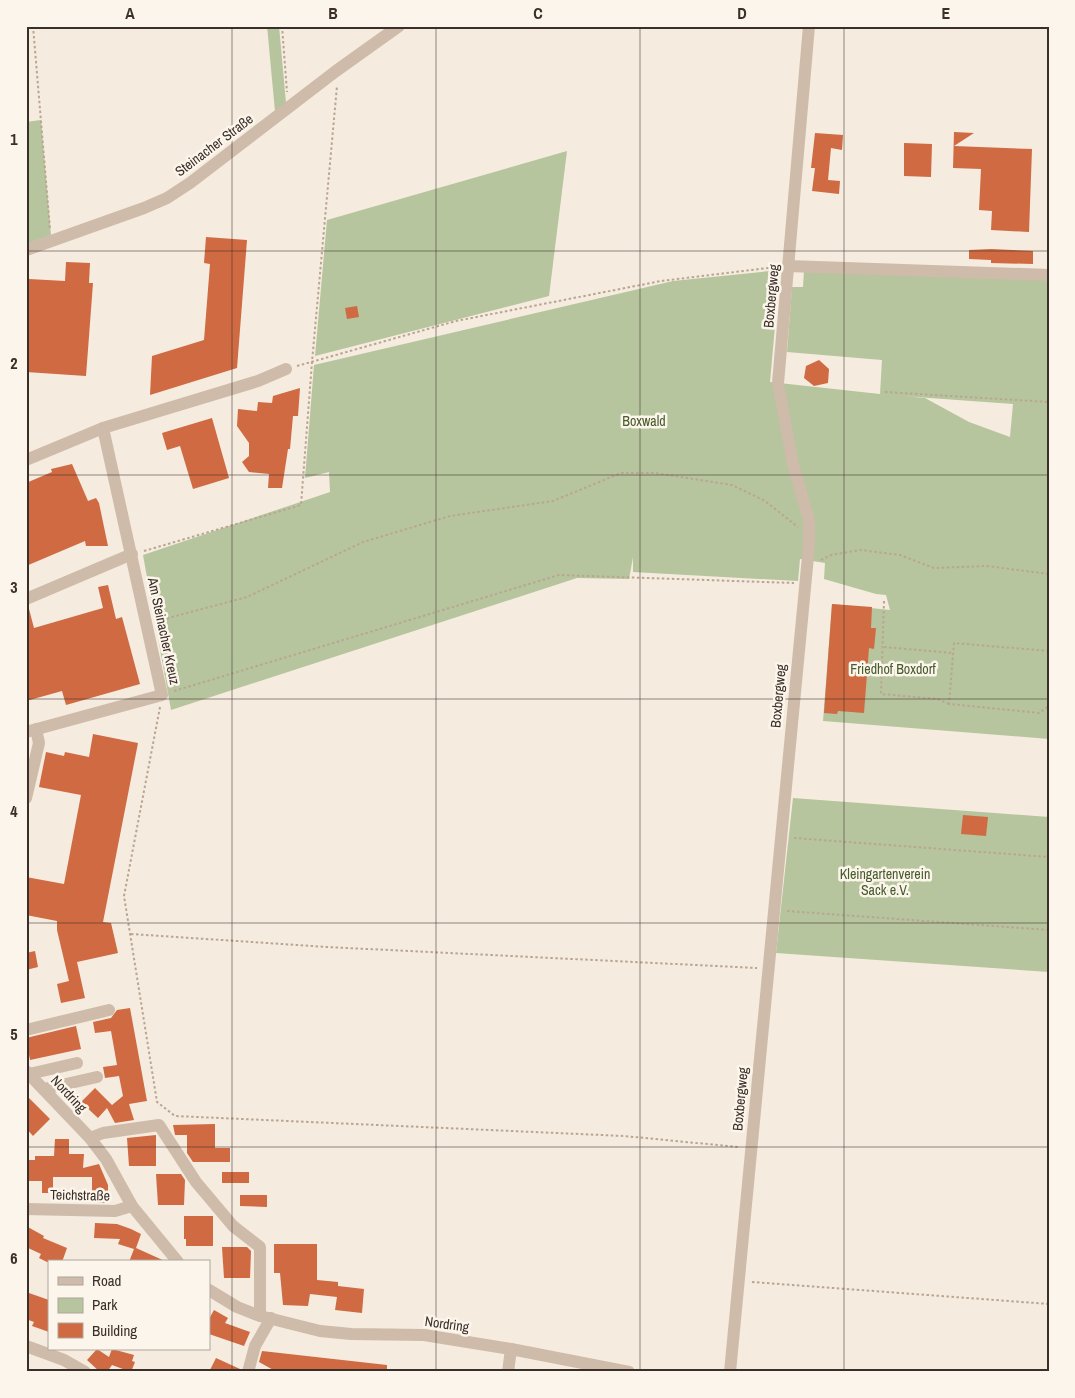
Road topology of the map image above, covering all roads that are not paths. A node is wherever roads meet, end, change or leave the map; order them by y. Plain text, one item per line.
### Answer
1 (399, 26) edge
2 (809, 26) edge
3 (26, 250) edge
4 (788, 266) junction
5 (1049, 275) edge
6 (286, 369) road end
7 (104, 428) junction
8 (26, 460) edge
9 (132, 554) junction
10 (26, 599) edge
11 (31, 731) edge
12 (30, 769) edge
13 (26, 798) edge
14 (109, 1010) dead end
15 (26, 1030) edge
16 (77, 1063) dead end
17 (28, 1072) edge
18 (97, 1077) dead end
19 (44, 1089) junction
20 (90, 1138) junction
21 (132, 1206) junction
22 (26, 1209) edge
23 (176, 1260) edge
24 (210, 1291) edge
25 (265, 1317) junction
26 (26, 1346) edge
27 (511, 1349) junction
28 (85, 1372) edge
29 (248, 1372) edge
30 (508, 1372) edge
31 (628, 1372) edge
32 (730, 1372) edge

1 - 3 street, Steinacher Straße
2 - 4 street, Boxbergweg
4 - 5 street
4 - 32 street, Boxbergweg
6 - 7 street
7 - 8 street
7 - 9 street, Am Steinacher Kreuz
9 - 10 street
9 - 11 street, Am Steinacher Kreuz
11 - 12 street
12 - 13 street
14 - 15 street
16 - 17 street
17 - 19 street, Nordring
18 - 19 street
19 - 20 street, Nordring
20 - 21 street, Nordring
20 - 25 street
21 - 22 street, Teichstraße
21 - 23 street, Nordring
24 - 25 street, Nordring
25 - 27 street, Nordring
25 - 29 street
26 - 28 street
27 - 30 street
27 - 31 street, Nordring

